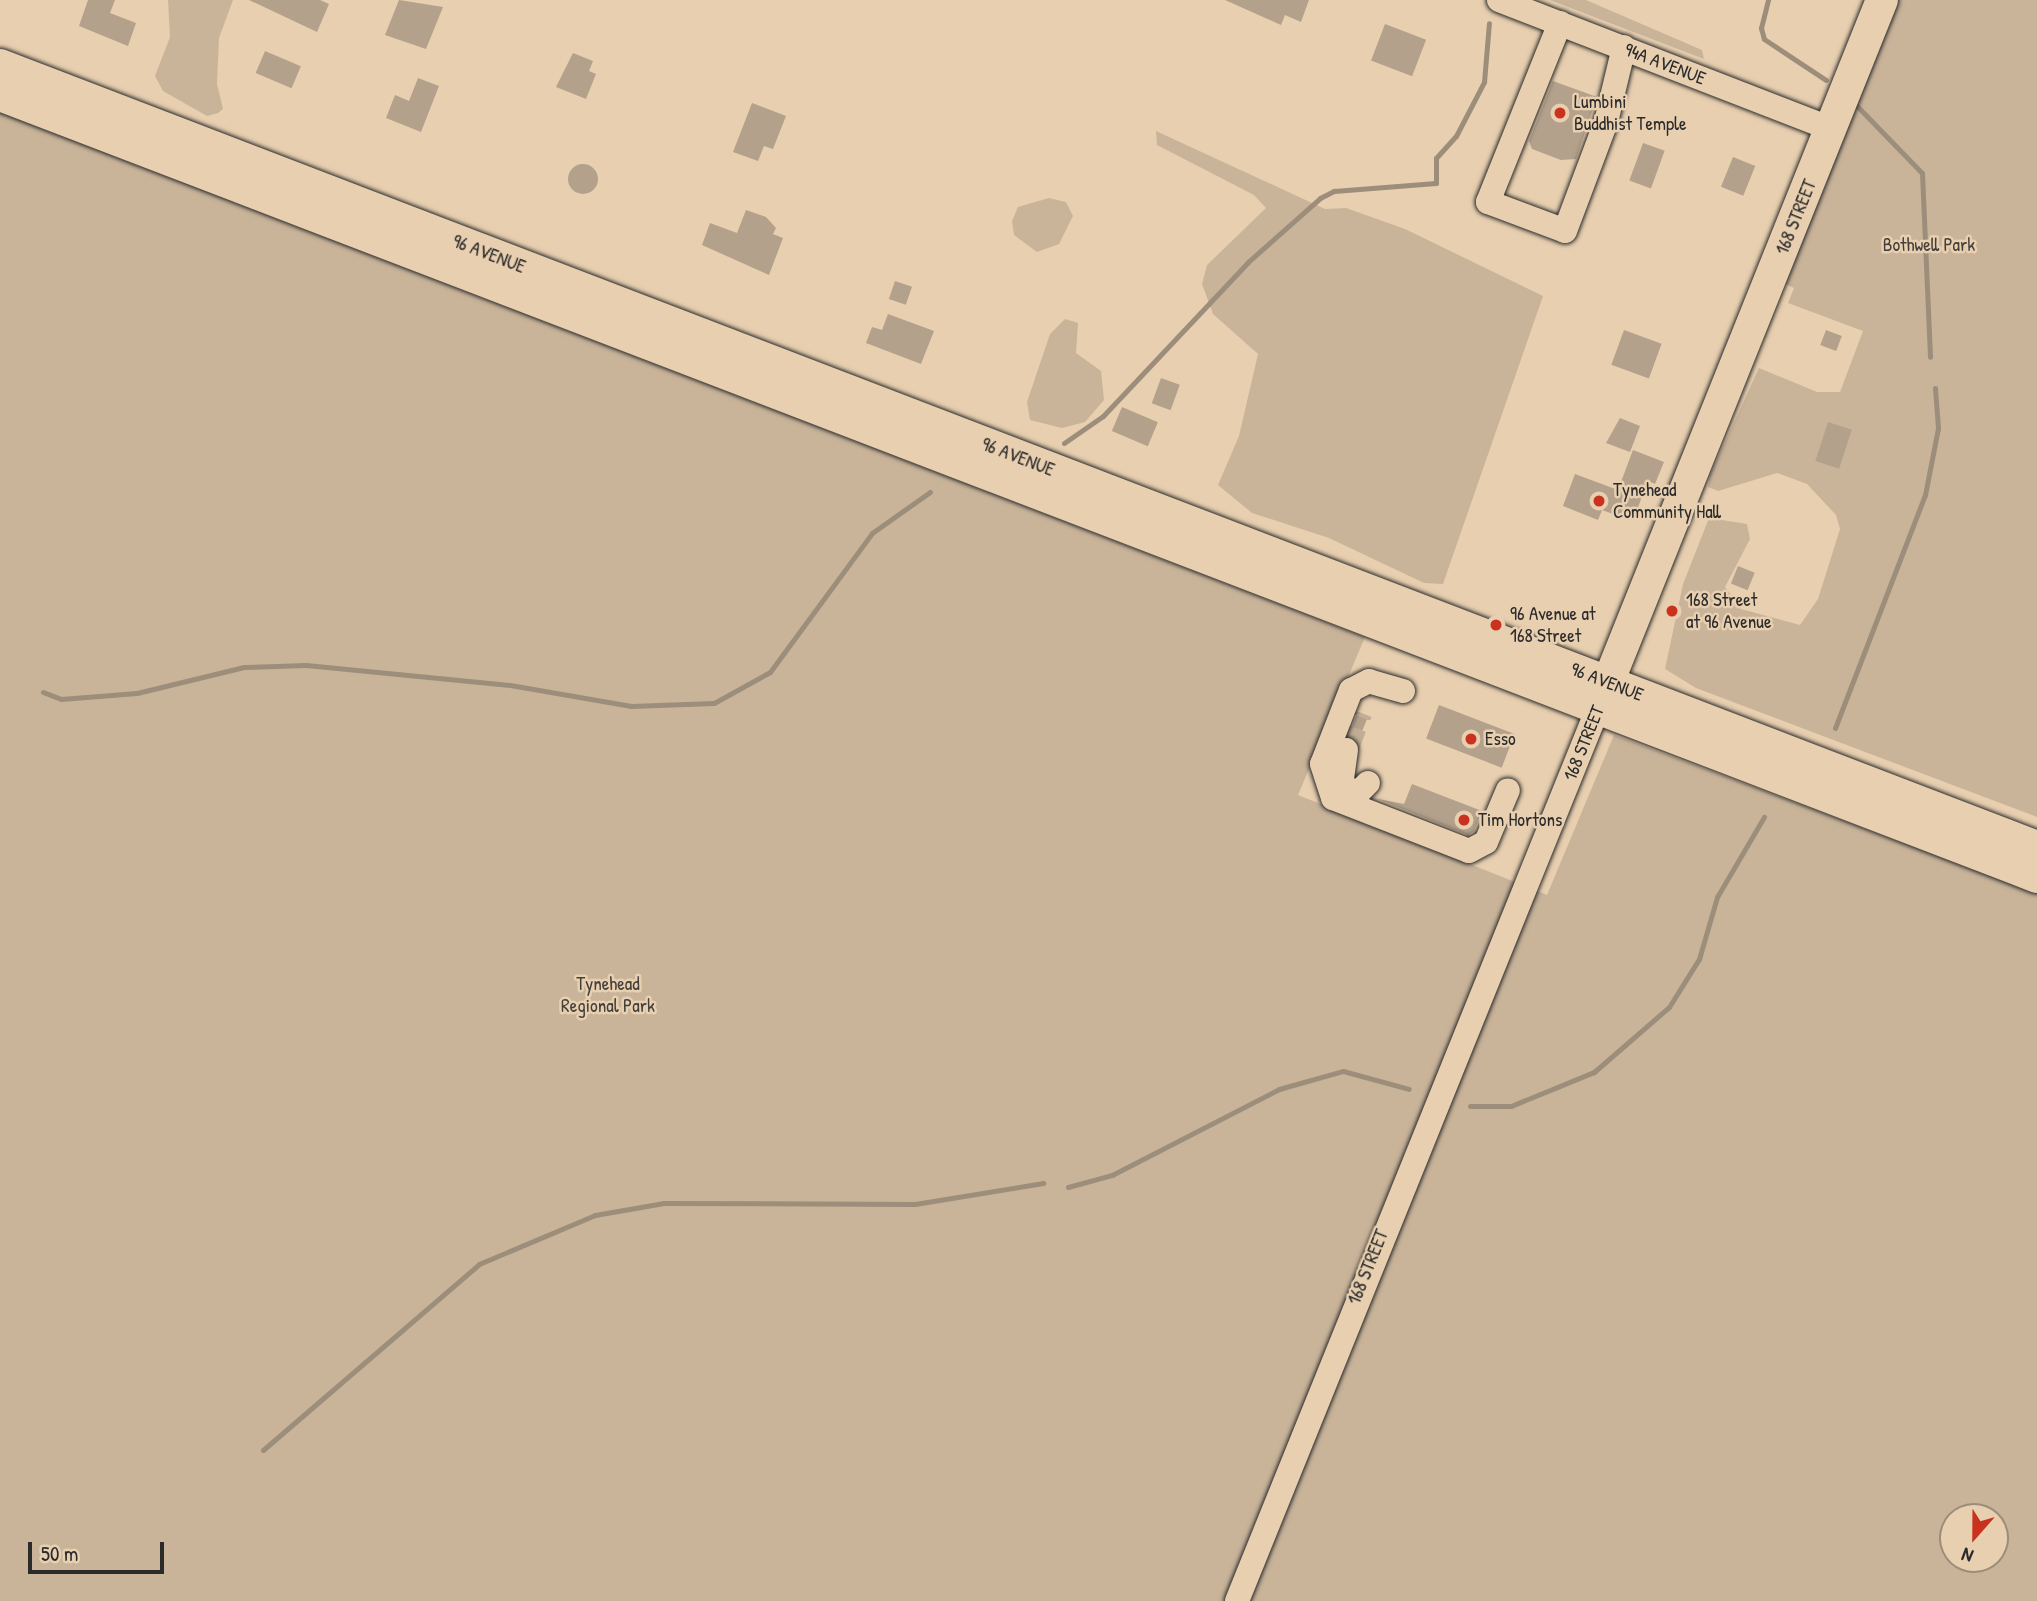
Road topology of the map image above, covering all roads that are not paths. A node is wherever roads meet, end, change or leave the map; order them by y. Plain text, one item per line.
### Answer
1 (1499, 0) edge
2 (1882, 0) edge
3 (1560, 23) junction
4 (1624, 47) junction
5 (0, 65) edge
6 (0, 95) edge
7 (1831, 129) junction
8 (1603, 696) junction
9 (1360, 713) tunnel mouth
10 (1346, 750) tunnel mouth
11 (1368, 783) dead end
12 (1508, 790) dead end
13 (2037, 847) edge
14 (2037, 877) edge
15 (1237, 1601) edge

1 - 3 street, 94A AVENUE
2 - 7 main road, 168 STREET
3 - 4 street, 94A AVENUE
3 - 4 street
4 - 7 street, 94A AVENUE
5 - 8 main road, 96 AVENUE
6 - 8 main road, 96 AVENUE
7 - 8 main road, 168 STREET
8 - 13 main road, 96 AVENUE
8 - 14 main road, 96 AVENUE
8 - 15 street, 168 STREET
9 - 12 street
10 - 11 street

